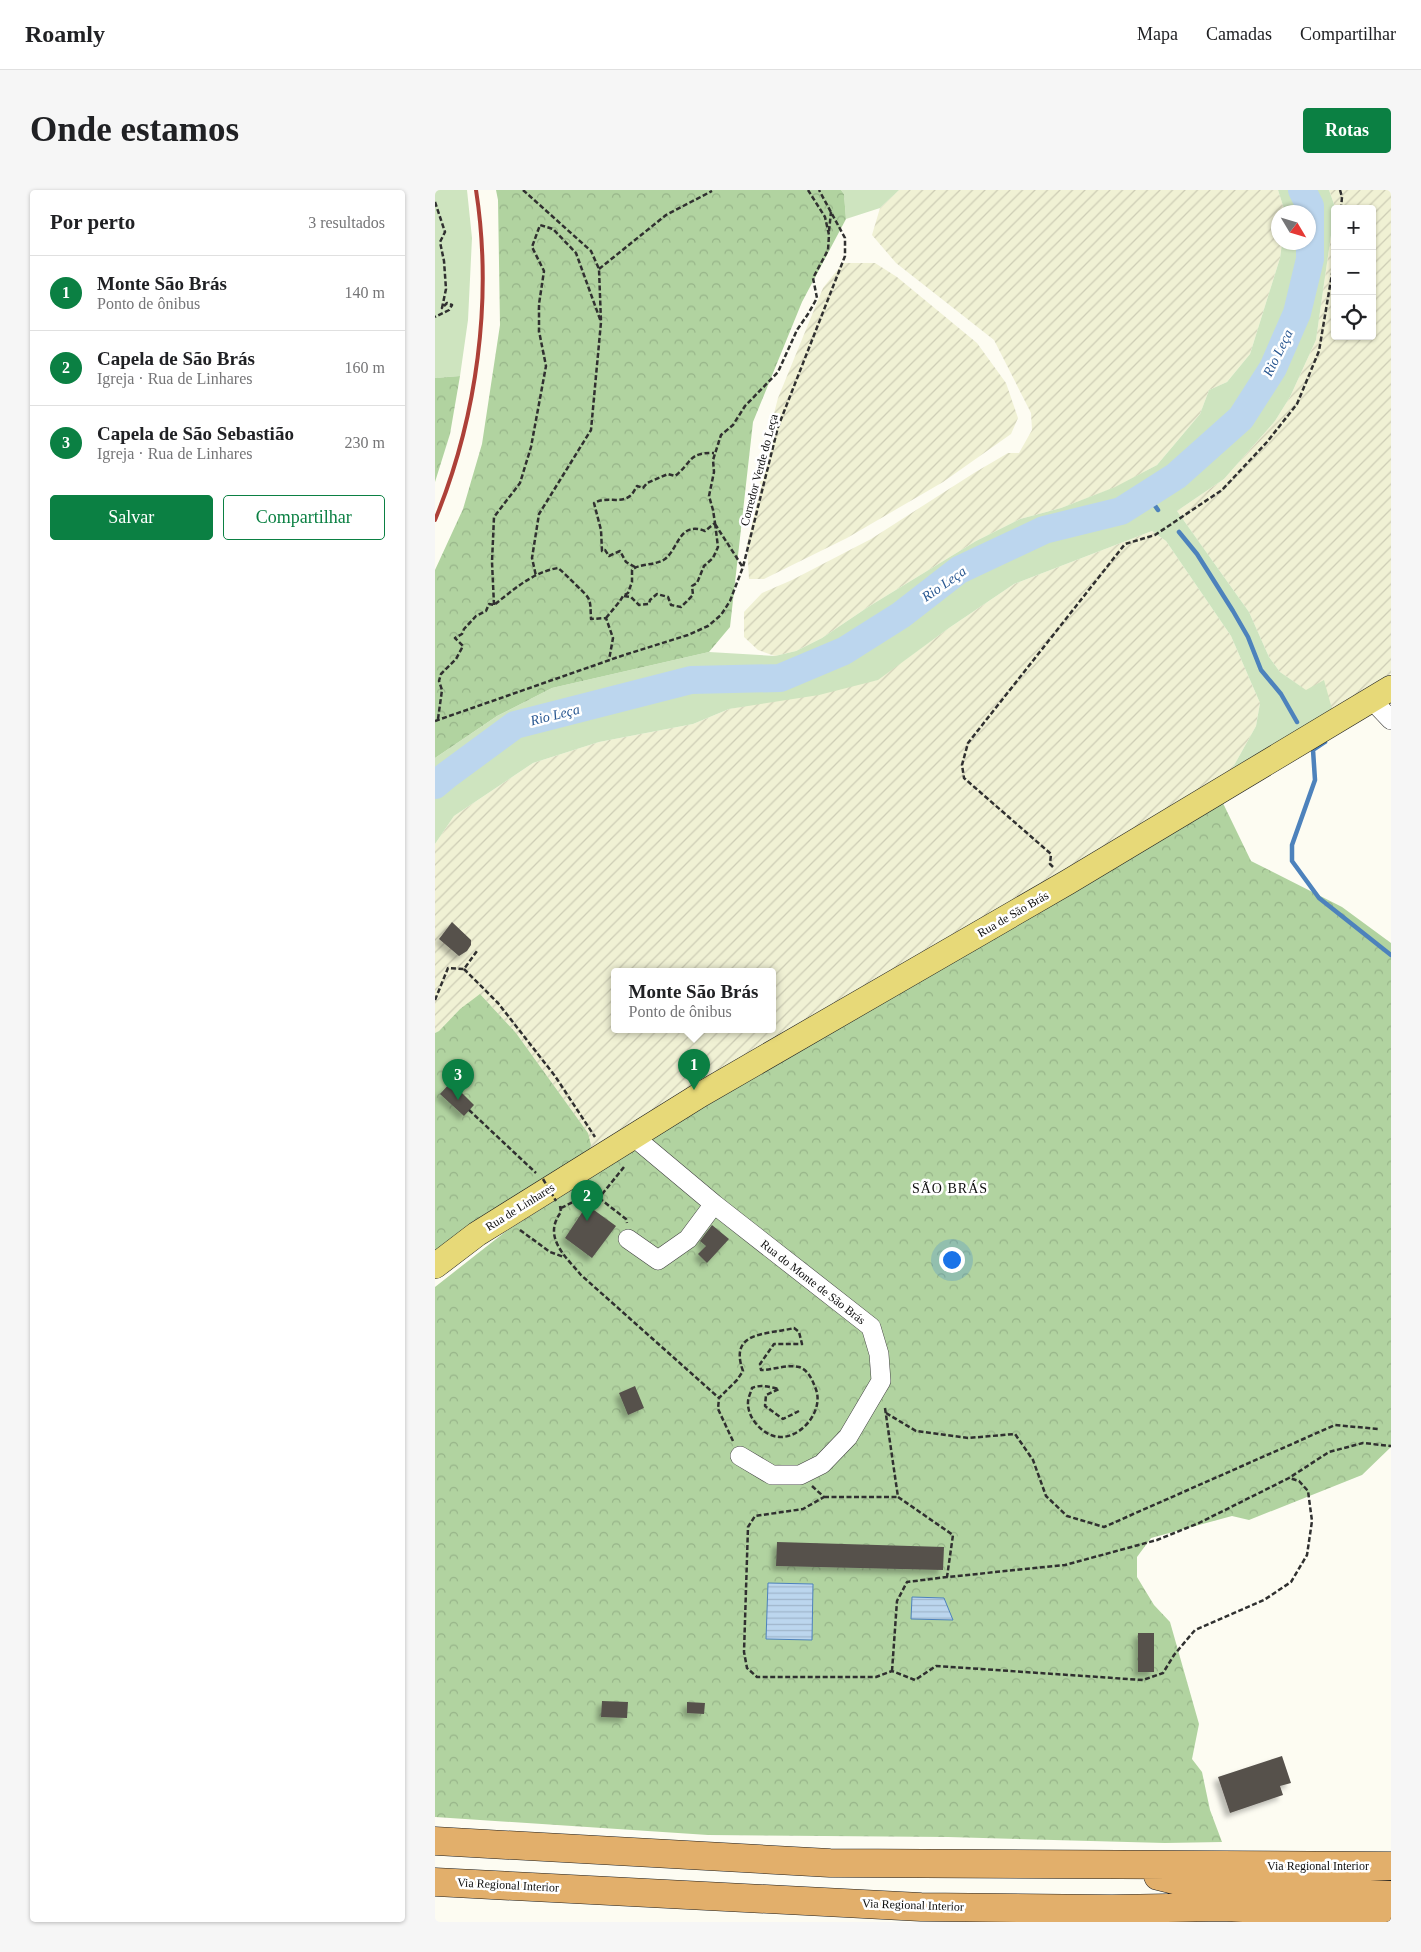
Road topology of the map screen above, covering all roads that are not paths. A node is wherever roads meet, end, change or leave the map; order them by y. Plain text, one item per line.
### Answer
1 (1381, 694) edge
2 (1391, 720) edge
3 (633, 1137) junction
4 (714, 1204) junction
5 (628, 1239) road end
6 (435, 1266) edge
7 (740, 1456) road end
8 (435, 1841) edge
9 (1113, 1865) junction
10 (1386, 1865) edge
11 (435, 1882) edge
12 (1391, 1894) edge
13 (921, 1907) junction
14 (1112, 1909) junction
15 (1391, 1915) edge
16 (969, 1922) edge
17 (1195, 1922) edge

1 - 2 street
1 - 3 main road, Rua de São Brás
3 - 4 street, Rua do Monte de São Brás
3 - 6 main road, Rua de Linhares
4 - 5 street
4 - 7 street, Rua do Monte de São Brás
8 - 9 highway, Via Regional Interior
9 - 10 highway, Via Regional Interior
9 - 12 highway
11 - 13 highway, Via Regional Interior
13 - 14 highway, Via Regional Interior
13 - 16 highway
14 - 15 highway, Via Regional Interior
14 - 17 highway

